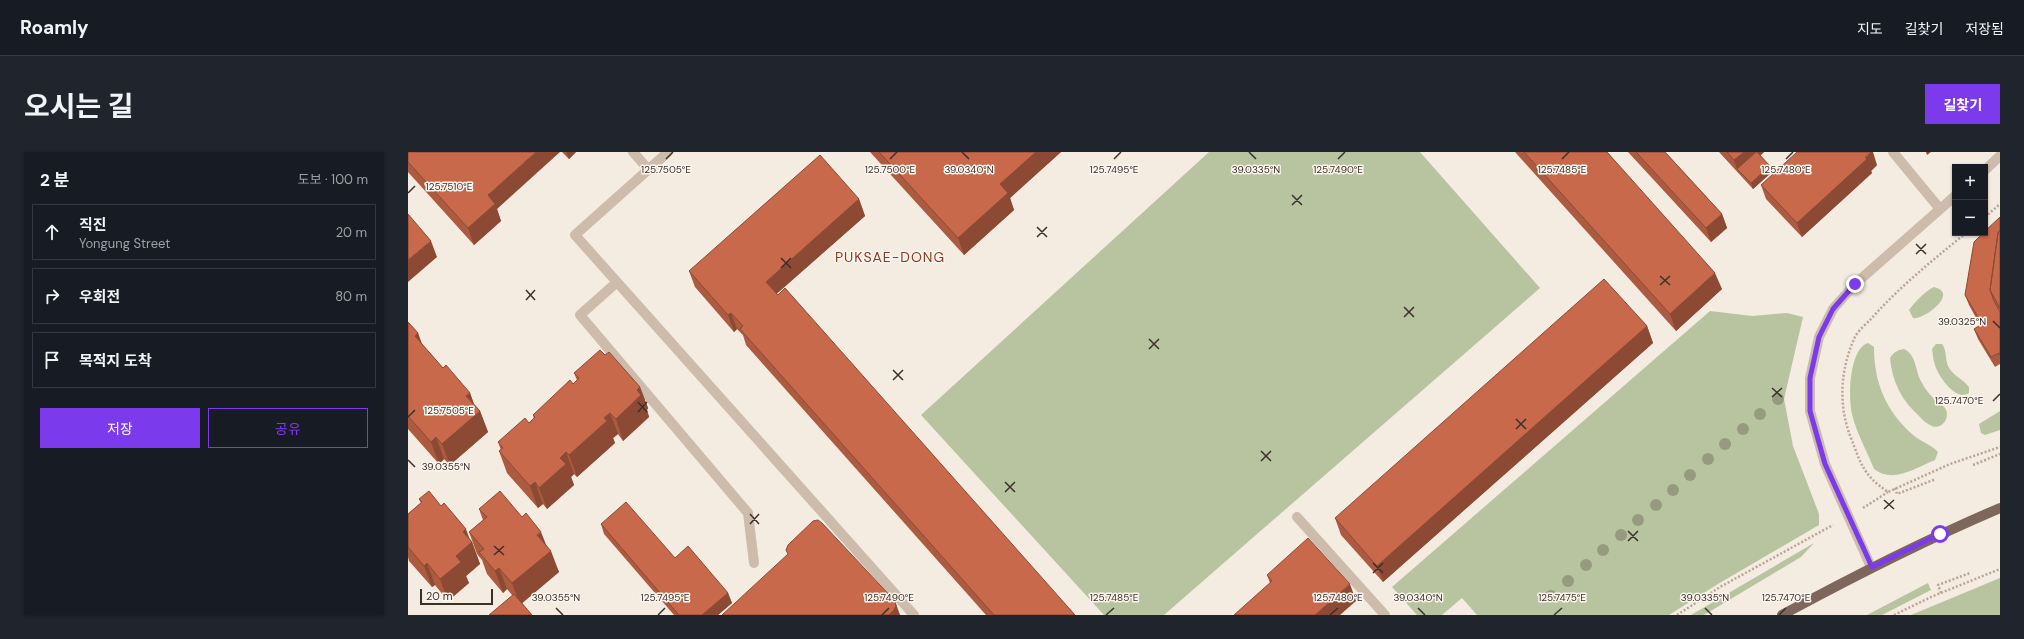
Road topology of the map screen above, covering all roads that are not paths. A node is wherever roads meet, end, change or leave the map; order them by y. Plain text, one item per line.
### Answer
1 (633, 152) edge
2 (668, 152) edge
3 (1893, 152) edge
4 (2000, 156) edge
5 (1988, 167) edge
6 (648, 169) junction
7 (1952, 199) edge
8 (1940, 209) junction
9 (616, 283) junction
10 (2000, 508) edge
11 (1297, 517) dead end
12 (754, 563) dead end
13 (1872, 567) junction
14 (914, 615) edge
15 (1385, 615) edge
16 (1782, 615) edge

1 - 6 street
2 - 6 street
3 - 8 street
4 - 5 street
6 - 9 street
7 - 8 street
8 - 13 street
9 - 12 street
9 - 14 street
10 - 13 main road
11 - 15 street
13 - 16 main road

